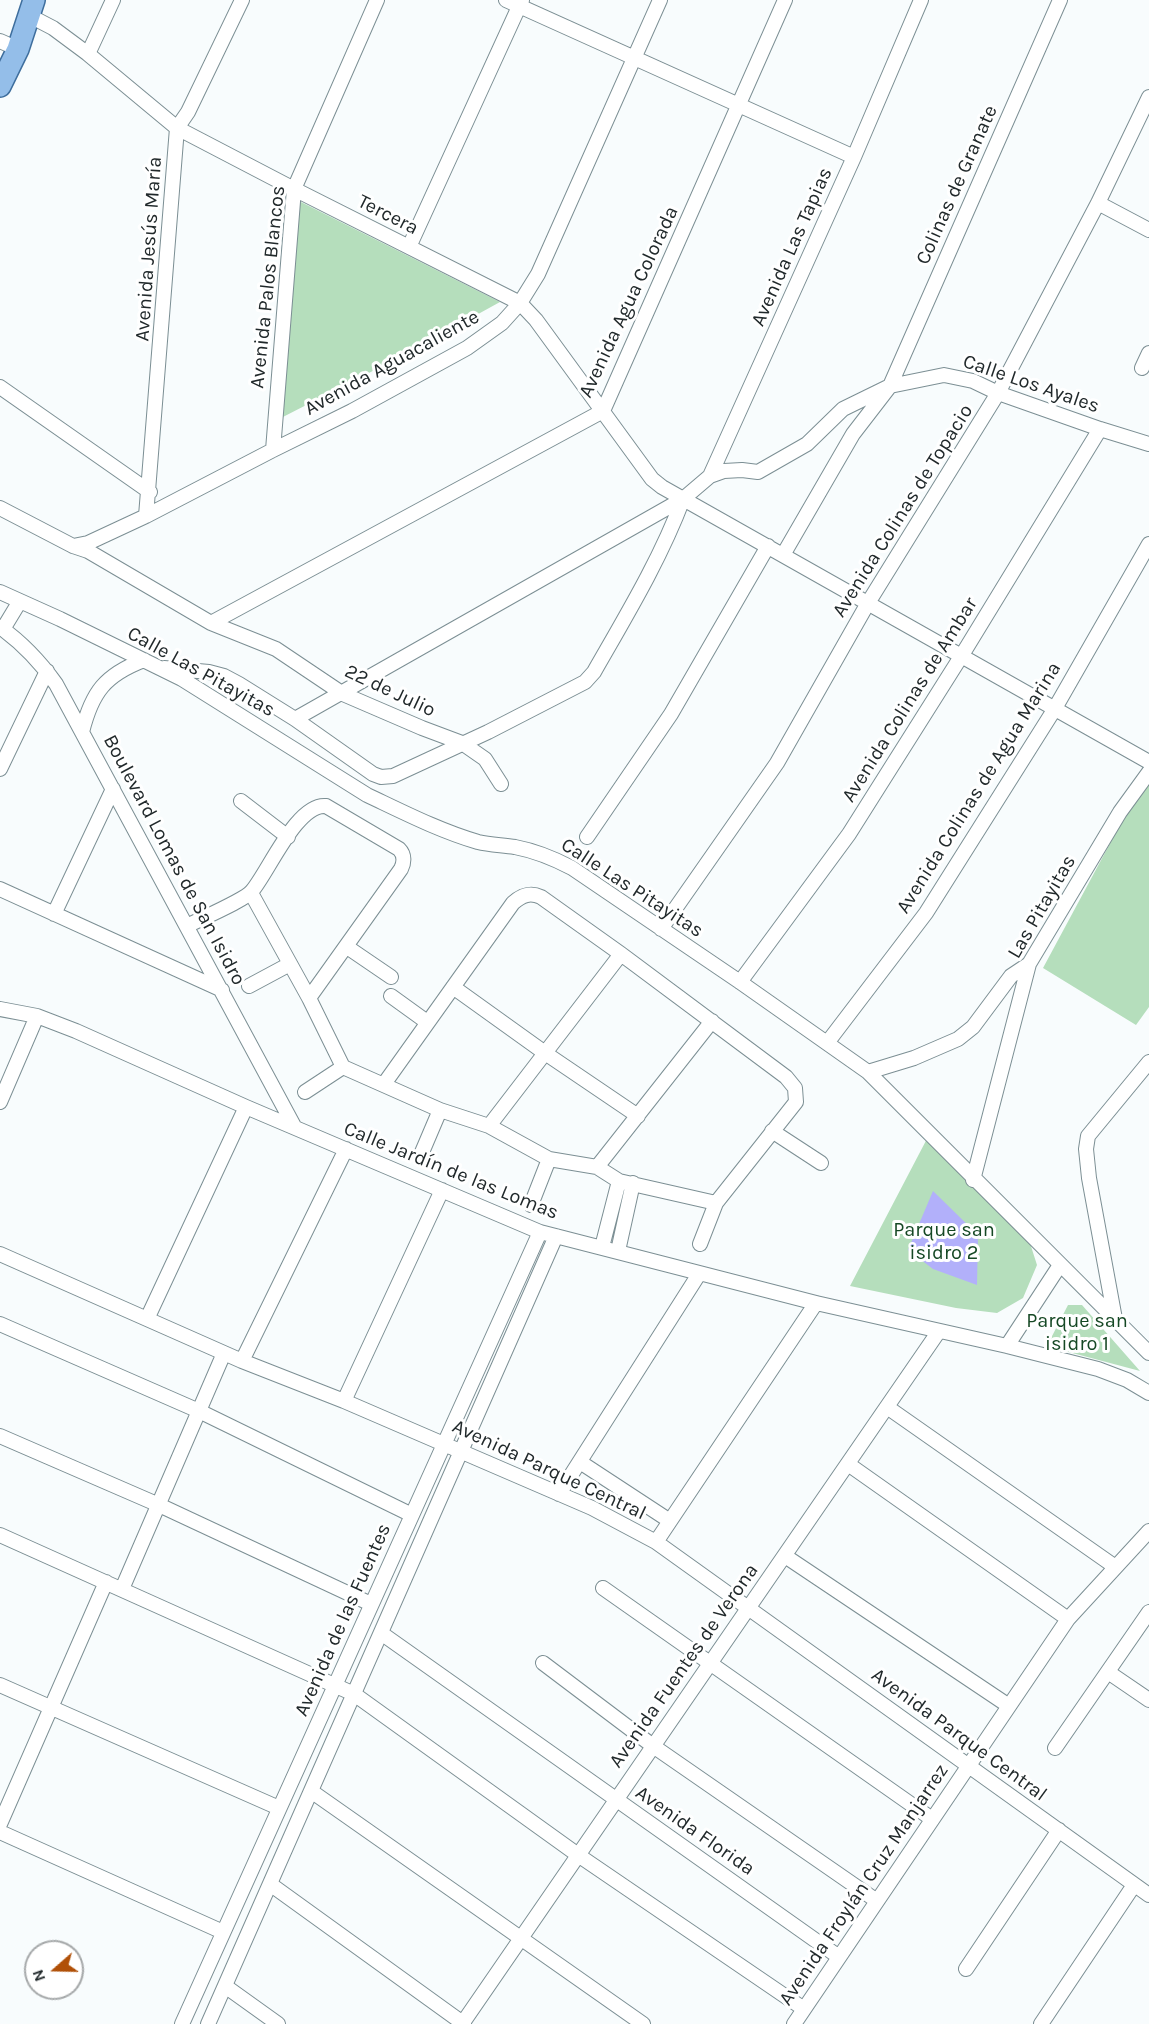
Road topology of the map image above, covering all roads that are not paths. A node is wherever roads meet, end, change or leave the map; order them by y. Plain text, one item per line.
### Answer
1 (113, 0) edge
2 (242, 0) edge
3 (377, 0) edge
4 (506, 0) edge
5 (660, 0) edge
6 (785, 0) edge
7 (921, 0) edge
8 (1060, 0) edge
9 (521, 3) edge
10 (33, 5) edge
11 (9, 45) edge
12 (88, 54) junction
13 (635, 58) junction
14 (0, 86) edge
15 (1149, 99) edge
16 (739, 105) junction
17 (177, 128) junction
18 (854, 157) junction
19 (294, 189) junction
20 (1098, 203) junction
21 (1149, 230) edge
22 (410, 247) junction
23 (520, 303) junction
24 (1149, 353) edge
25 (1142, 368) dead end
26 (890, 386) junction
27 (0, 387) edge
28 (998, 393) junction
29 (603, 411) junction
30 (1100, 429) junction
31 (1149, 444) edge
32 (273, 450) junction
33 (710, 476) junction
34 (150, 492) junction
35 (683, 499) junction
36 (0, 508) edge
37 (146, 516) junction
38 (1149, 544) edge
39 (73, 546) junction
40 (768, 546) junction
41 (783, 555) junction
42 (0, 592) edge
43 (20, 602) junction
44 (868, 603) junction
45 (211, 622) junction
46 (2, 628) edge
47 (962, 656) junction
48 (144, 660) junction
49 (160, 668) junction
50 (47, 672) junction
51 (343, 694) junction
52 (1054, 710) junction
53 (295, 719) junction
54 (82, 732) junction
55 (462, 743) junction
56 (1149, 762) edge
57 (0, 769) edge
58 (1149, 772) edge
59 (501, 784) dead end
60 (113, 789) junction
61 (241, 801) dead end
62 (288, 837) junction
63 (587, 837) dead end
64 (0, 889) edge
65 (251, 893) junction
66 (54, 914) junction
67 (187, 926) junction
68 (662, 929) junction
69 (347, 947) junction
70 (621, 954) junction
71 (290, 964) junction
72 (1029, 964) junction
73 (391, 977) dead end
74 (740, 982) junction
75 (249, 986) dead end
76 (453, 987) junction
77 (222, 990) junction
78 (391, 996) dead end
79 (309, 998) junction
80 (0, 1009) edge
81 (38, 1016) junction
82 (712, 1021) junction
83 (428, 1022) junction
84 (826, 1043) junction
85 (545, 1053) junction
86 (1149, 1062) edge
87 (343, 1067) junction
88 (867, 1072) junction
89 (384, 1084) junction
90 (305, 1092) dead end
91 (0, 1102) edge
92 (246, 1107) junction
93 (440, 1110) junction
94 (638, 1116) junction
95 (294, 1126) junction
96 (489, 1126) junction
97 (772, 1131) junction
98 (346, 1149) junction
99 (420, 1157) dead end
100 (549, 1159) junction
101 (821, 1162) dead end
102 (597, 1167) junction
103 (974, 1180) junction
104 (626, 1182) junction
105 (442, 1190) junction
106 (716, 1203) junction
107 (531, 1205) dead end
108 (540, 1232) junction
109 (556, 1236) junction
110 (700, 1244) dead end
111 (602, 1247) junction
112 (618, 1251) junction
113 (0, 1254) edge
114 (1060, 1265) junction
115 (699, 1274) junction
116 (816, 1304) junction
117 (147, 1319) junction
118 (1115, 1319) junction
119 (0, 1324) edge
120 (939, 1331) junction
121 (1007, 1346) junction
122 (224, 1353) junction
123 (1149, 1353) edge
124 (242, 1361) junction
125 (1149, 1393) edge
126 (344, 1401) junction
127 (887, 1407) junction
128 (199, 1411) junction
129 (0, 1436) edge
130 (444, 1444) junction
131 (461, 1450) junction
132 (579, 1462) junction
133 (848, 1464) junction
134 (559, 1494) junction
135 (159, 1505) junction
136 (412, 1515) junction
137 (670, 1521) junction
138 (1149, 1530) edge
139 (0, 1535) edge
140 (656, 1542) junction
141 (784, 1556) junction
142 (1114, 1566) junction
143 (106, 1582) junction
144 (603, 1588) dead end
145 (122, 1589) junction
146 (371, 1604) junction
147 (748, 1608) junction
148 (1149, 1612) edge
149 (1068, 1619) junction
150 (381, 1633) junction
151 (711, 1662) junction
152 (543, 1663) dead end
153 (1108, 1672) junction
154 (335, 1684) junction
155 (0, 1685) edge
156 (354, 1694) junction
157 (1149, 1700) edge
158 (1009, 1706) junction
159 (51, 1708) junction
160 (654, 1746) junction
161 (1055, 1748) dead end
162 (969, 1765) junction
163 (311, 1791) junction
164 (616, 1799) junction
165 (279, 1808) junction
166 (932, 1819) junction
167 (0, 1824) edge
168 (1059, 1830) junction
169 (0, 1832) edge
170 (578, 1855) junction
171 (270, 1884) junction
172 (1134, 1885) junction
173 (1149, 1895) edge
174 (877, 1901) junction
175 (223, 1932) junction
176 (521, 1938) junction
177 (839, 1957) junction
178 (966, 1969) dead end
179 (225, 1986) junction
180 (804, 2009) junction
181 (182, 2024) edge
182 (208, 2024) edge
183 (278, 2024) edge
184 (463, 2024) edge
185 (643, 2024) edge
186 (794, 2024) edge
187 (1041, 2024) edge

1 - 12 street
2 - 17 street, Avenida Jesús María
3 - 19 street, Avenida Palos Blancos
4 - 9 street
5 - 13 street, Avenida Aguacaliente
6 - 16 street, Avenida Agua Colorada
7 - 18 street, Avenida Las Tapias
8 - 26 street, Colinas de Granate
9 - 13 street
9 - 22 street
10 - 11 main road
10 - 12 street, Tercera
11 - 14 main road
12 - 17 street, Tercera
13 - 16 street
13 - 23 street, Avenida Aguacaliente
15 - 20 street, Avenida Colinas de Topacio
16 - 18 street
16 - 29 street, Avenida Agua Colorada
17 - 19 street, Tercera
17 - 34 street, Avenida Jesús María
18 - 33 street, Avenida Las Tapias
19 - 22 street, Tercera
19 - 32 street, Avenida Palos Blancos
20 - 21 street
20 - 28 street, Avenida Colinas de Topacio
22 - 23 street, Tercera
23 - 29 street, Tercera
23 - 32 street, Avenida Aguacaliente
24 - 25 street
26 - 28 street, Calle Los Ayales
26 - 33 street, Calle Los Ayales
26 - 41 street, Colinas de Granate
27 - 34 street
28 - 30 street, Calle Los Ayales
28 - 44 street, Avenida Colinas de Topacio
29 - 35 street, Tercera
29 - 45 street, Avenida Agua Colorada
30 - 31 street, Calle Los Ayales
30 - 47 street, Avenida Colinas de Ambar
32 - 37 street, Avenida Aguacaliente
33 - 35 street, Avenida Las Tapias
34 - 37 street, Avenida Jesús María
35 - 40 street, Tercera
35 - 51 street, Avenida Las Tapias
35 - 55 street
36 - 39 street, 22 de Julio
37 - 39 street, Avenida Aguacaliente
38 - 52 street, Avenida Colinas de Agua Marina
39 - 45 street, 22 de Julio
40 - 41 street, Tercera
40 - 63 street
41 - 44 street, Tercera
42 - 43 street, Calle Las Pitayitas
43 - 46 street
43 - 48 street, Calle Las Pitayitas
44 - 47 street, Tercera
44 - 68 street, Avenida Colinas de Topacio
45 - 51 street, 22 de Julio
46 - 50 street, Boulevard Lomas de San Isidro
47 - 52 street, Tercera
47 - 74 street, Avenida Colinas de Ambar
48 - 49 street, Calle Las Pitayitas
48 - 54 street
49 - 53 street
49 - 68 street, Calle Las Pitayitas
50 - 54 street, Boulevard Lomas de San Isidro
50 - 57 street
51 - 53 street, Avenida Las Tapias
51 - 55 street, 22 de Julio
52 - 56 street, Tercera
52 - 84 street, Avenida Colinas de Agua Marina
53 - 55 street
54 - 60 street, Boulevard Lomas de San Isidro
55 - 59 street, 22 de Julio
58 - 72 street, Las Pitayitas
60 - 66 street
60 - 67 street, Boulevard Lomas de San Isidro
61 - 62 street
62 - 65 street
62 - 69 street
64 - 66 street
65 - 67 street
65 - 71 street
66 - 77 street
67 - 77 street, Boulevard Lomas de San Isidro
68 - 74 street, Calle Las Pitayitas
69 - 73 street
69 - 79 street
70 - 76 street
70 - 82 street
70 - 85 street
71 - 75 street
71 - 79 street
72 - 88 street
72 - 103 street, Las Pitayitas
74 - 84 street, Calle Las Pitayitas
76 - 83 street
76 - 85 street
77 - 95 street, Boulevard Lomas de San Isidro
78 - 83 street
79 - 87 street
80 - 81 street, Calle Jardín de las Lomas
81 - 91 street
81 - 92 street, Calle Jardín de las Lomas
82 - 94 street
82 - 97 street
83 - 89 street
84 - 88 street, Calle Las Pitayitas
85 - 94 street
85 - 96 street
86 - 118 street
87 - 89 street
87 - 90 street
88 - 103 street, Calle Las Pitayitas
89 - 93 street
92 - 95 street, Calle Jardín de las Lomas
92 - 117 street
93 - 96 street
93 - 99 street
94 - 102 street
95 - 98 street, Calle Jardín de las Lomas
96 - 100 street
97 - 101 street
97 - 106 street
98 - 105 street, Calle Jardín de las Lomas
98 - 124 street
100 - 102 street
100 - 107 street
102 - 104 street
103 - 114 street
104 - 106 street
104 - 111 street
104 - 112 street
105 - 108 street, Calle Jardín de las Lomas
105 - 126 street
106 - 110 street
108 - 109 street, Calle Jardín de las Lomas
108 - 130 street, Avenida de las Fuentes
109 - 111 street, Calle Jardín de las Lomas
109 - 131 street, Avenida de las Fuentes
111 - 112 street, Calle Jardín de las Lomas
112 - 115 street, Calle Jardín de las Lomas
113 - 117 street, Avenida Parque Central
114 - 118 street
114 - 121 street
115 - 116 street, Calle Jardín de las Lomas
115 - 132 street
116 - 120 street, Calle Jardín de las Lomas
116 - 137 street
117 - 122 street, Avenida Parque Central
118 - 123 street
119 - 128 street
120 - 121 street
120 - 127 street, Avenida Fuentes de Verona
121 - 125 street
122 - 124 street, Avenida Parque Central
122 - 128 street
124 - 126 street, Avenida Parque Central
126 - 130 street, Avenida Parque Central
127 - 133 street, Avenida Fuentes de Verona
127 - 142 street
128 - 135 street
128 - 136 street
129 - 135 street
130 - 131 street, Avenida Parque Central
130 - 136 street, Avenida de las Fuentes
131 - 134 street, Avenida Parque Central
131 - 150 street, Avenida de las Fuentes
132 - 134 street
132 - 137 street
133 - 141 street, Avenida Fuentes de Verona
133 - 149 street
134 - 140 street, Avenida Parque Central
135 - 145 street
135 - 146 street
136 - 146 street, Avenida de las Fuentes
137 - 140 street
138 - 142 street, Avenida Froylán Cruz Manjarrez
139 - 143 street
140 - 147 street, Avenida Parque Central
141 - 147 street, Avenida Fuentes de Verona
141 - 158 street
142 - 149 street, Avenida Froylán Cruz Manjarrez
143 - 145 street
143 - 159 street
144 - 151 street
145 - 154 street
146 - 154 street, Avenida de las Fuentes
147 - 151 street, Avenida Fuentes de Verona
147 - 162 street, Avenida Parque Central
148 - 153 street
149 - 158 street, Avenida Froylán Cruz Manjarrez
150 - 156 street, Avenida de las Fuentes
150 - 164 street, Avenida Florida
151 - 160 street, Avenida Fuentes de Verona
151 - 166 street
152 - 160 street
153 - 157 street
153 - 161 street
154 - 156 street
154 - 165 street, Avenida de las Fuentes
155 - 159 street
156 - 163 street, Avenida de las Fuentes
156 - 170 street
158 - 162 street, Avenida Froylán Cruz Manjarrez
159 - 165 street
159 - 167 street
160 - 164 street, Avenida Fuentes de Verona
160 - 174 street
162 - 166 street, Avenida Froylán Cruz Manjarrez
162 - 168 street, Avenida Parque Central
163 - 171 street, Avenida de las Fuentes
163 - 176 street
164 - 170 street, Avenida Fuentes de Verona
164 - 177 street, Avenida Florida
165 - 175 street, Avenida de las Fuentes
166 - 174 street, Avenida Froylán Cruz Manjarrez
168 - 172 street, Avenida Parque Central
168 - 178 street
169 - 175 street
170 - 176 street, Avenida Fuentes de Verona
170 - 180 street
171 - 179 street, Avenida de las Fuentes
171 - 184 street
172 - 173 street, Avenida Parque Central
172 - 187 street
174 - 177 street, Avenida Froylán Cruz Manjarrez
175 - 181 street, Avenida de las Fuentes
176 - 184 street, Avenida Fuentes de Verona
176 - 185 street
177 - 180 street, Avenida Froylán Cruz Manjarrez
179 - 182 street, Avenida de las Fuentes
179 - 183 street
180 - 186 street, Avenida Froylán Cruz Manjarrez

